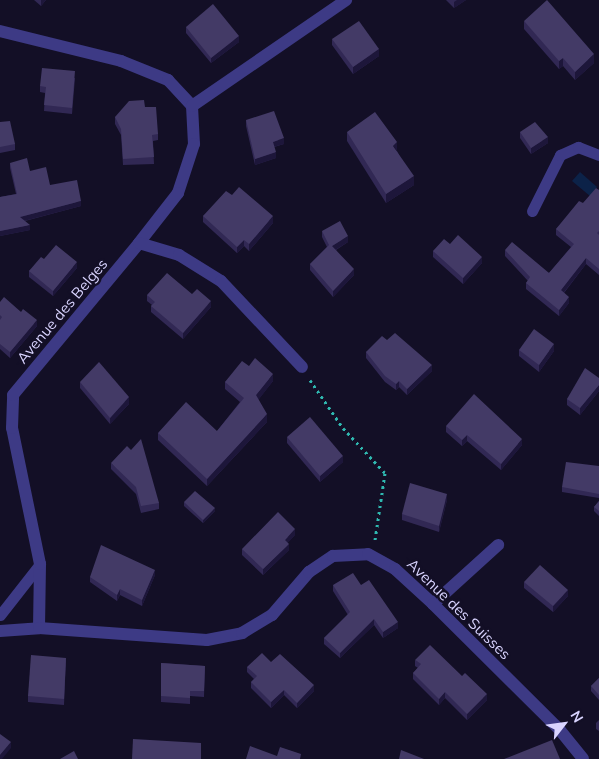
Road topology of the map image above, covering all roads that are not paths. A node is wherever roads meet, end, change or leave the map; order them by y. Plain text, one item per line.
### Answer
1 (346, 0) edge
2 (0, 31) edge
3 (192, 106) junction
4 (599, 155) edge
5 (532, 211) dead end
6 (139, 243) junction
7 (302, 367) road end
8 (498, 545) dead end
9 (40, 564) junction
10 (433, 604) junction
11 (0, 615) edge
12 (39, 628) junction
13 (0, 631) edge
14 (582, 759) edge

1 - 3 street
2 - 3 street
3 - 6 street, Avenue des Belges
4 - 5 lane
6 - 7 street
6 - 9 street, Avenue des Belges
8 - 10 street
9 - 11 lane
9 - 12 street, Avenue des Belges
10 - 12 street, Avenue des Suisses
10 - 14 street, Avenue des Suisses
12 - 13 street

